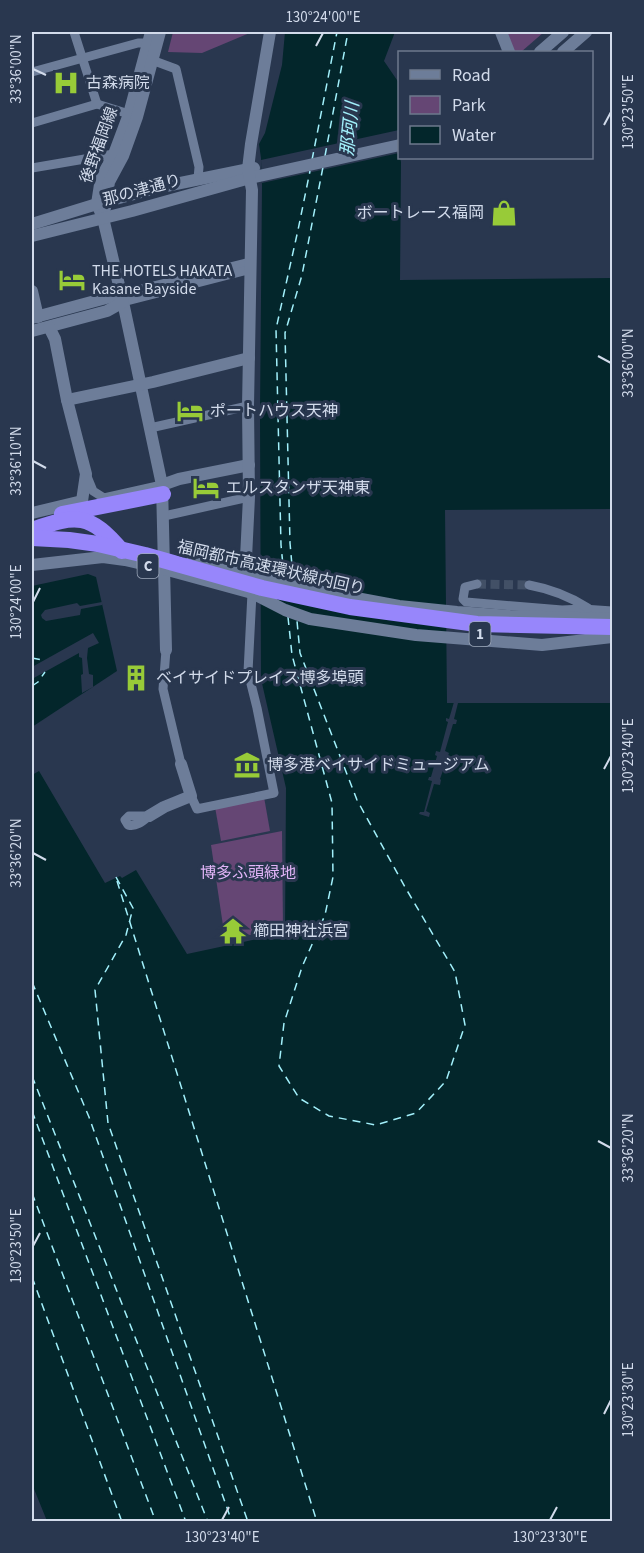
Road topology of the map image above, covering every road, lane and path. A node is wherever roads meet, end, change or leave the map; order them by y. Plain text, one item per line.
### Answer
1 (74, 32) edge
2 (160, 32) edge
3 (270, 32) edge
4 (501, 32) edge
5 (563, 32) edge
6 (586, 32) edge
7 (149, 37) edge
8 (509, 51) edge
9 (541, 51) edge
10 (564, 51) edge
11 (82, 58) junction
12 (149, 58) junction
13 (32, 72) edge
14 (97, 104) junction
15 (129, 114) junction
16 (32, 123) edge
17 (398, 141) edge
18 (114, 154) junction
19 (32, 168) edge
20 (255, 172) junction
21 (198, 179) junction
22 (102, 202) junction
23 (103, 218) junction
24 (32, 224) edge
25 (32, 236) edge
26 (250, 266) junction
27 (32, 291) edge
28 (122, 298) junction
29 (35, 318) edge
30 (49, 327) junction
31 (32, 331) edge
32 (249, 358) junction
33 (140, 385) junction
34 (67, 400) junction
35 (248, 406) junction
36 (150, 428) junction
37 (249, 465) junction
38 (86, 474) junction
39 (163, 490) junction
40 (249, 497) junction
41 (32, 513) edge
42 (54, 515) junction
43 (164, 516) junction
44 (32, 520) edge
45 (32, 530) edge
46 (32, 538) edge
47 (32, 549) edge
48 (246, 558) joint
49 (203, 563) junction
50 (32, 565) edge
51 (164, 566) junction
52 (477, 584) dead end
53 (530, 585) tunnel mouth
54 (256, 596) junction
55 (590, 609) junction
56 (612, 611) edge
57 (612, 619) edge
58 (612, 627) edge
59 (612, 637) edge
60 (166, 650) joint
61 (181, 764) joint
62 (191, 796) junction
63 (149, 816) dead end

1 - 11 street
2 - 12 street, 後野福岡線
3 - 20 street
4 - 8 street
5 - 9 street
6 - 10 street
7 - 11 street
7 - 12 street, 後野福岡線
11 - 13 street
11 - 14 street
12 - 15 street, 後野福岡線
12 - 21 street
12 - 22 street, 後野福岡線
14 - 15 street
14 - 16 street
15 - 18 street, 後野福岡線
17 - 20 street
18 - 19 street
18 - 22 street, 後野福岡線
20 - 21 street, 那の津通り
20 - 23 street, 那の津通り
20 - 26 street
21 - 22 street, 那の津通り
22 - 23 street, 後野福岡線
22 - 24 street, 那の津通り
23 - 25 street, 那の津通り
23 - 28 street, 後野福岡線
26 - 28 street
26 - 32 street
27 - 29 street
28 - 29 street
28 - 30 street
28 - 33 street, 後野福岡線
30 - 31 street
30 - 34 street
32 - 33 street
32 - 35 street
33 - 34 street
33 - 36 street, 後野福岡線
34 - 38 street
35 - 36 street
35 - 37 street
36 - 39 street, 後野福岡線
37 - 39 street
37 - 40 street
38 - 39 street
38 - 41 street
39 - 42 highway
39 - 43 street, 後野福岡線
40 - 43 street
40 - 48 street
42 - 44 highway
42 - 51 highway
43 - 51 street, 後野福岡線
45 - 51 highway
46 - 58 highway, 福岡都市高速環状線内回り / 1
47 - 54 highway, C
48 - 49 street
49 - 51 street
49 - 57 street
50 - 51 street
51 - 54 street
51 - 60 street, 後野福岡線
52 - 55 street
53 - 55 street
54 - 59 highway, 1
54 - 59 street
54 - 62 street
55 - 56 street
60 - 61 street
61 - 62 street
62 - 63 street

